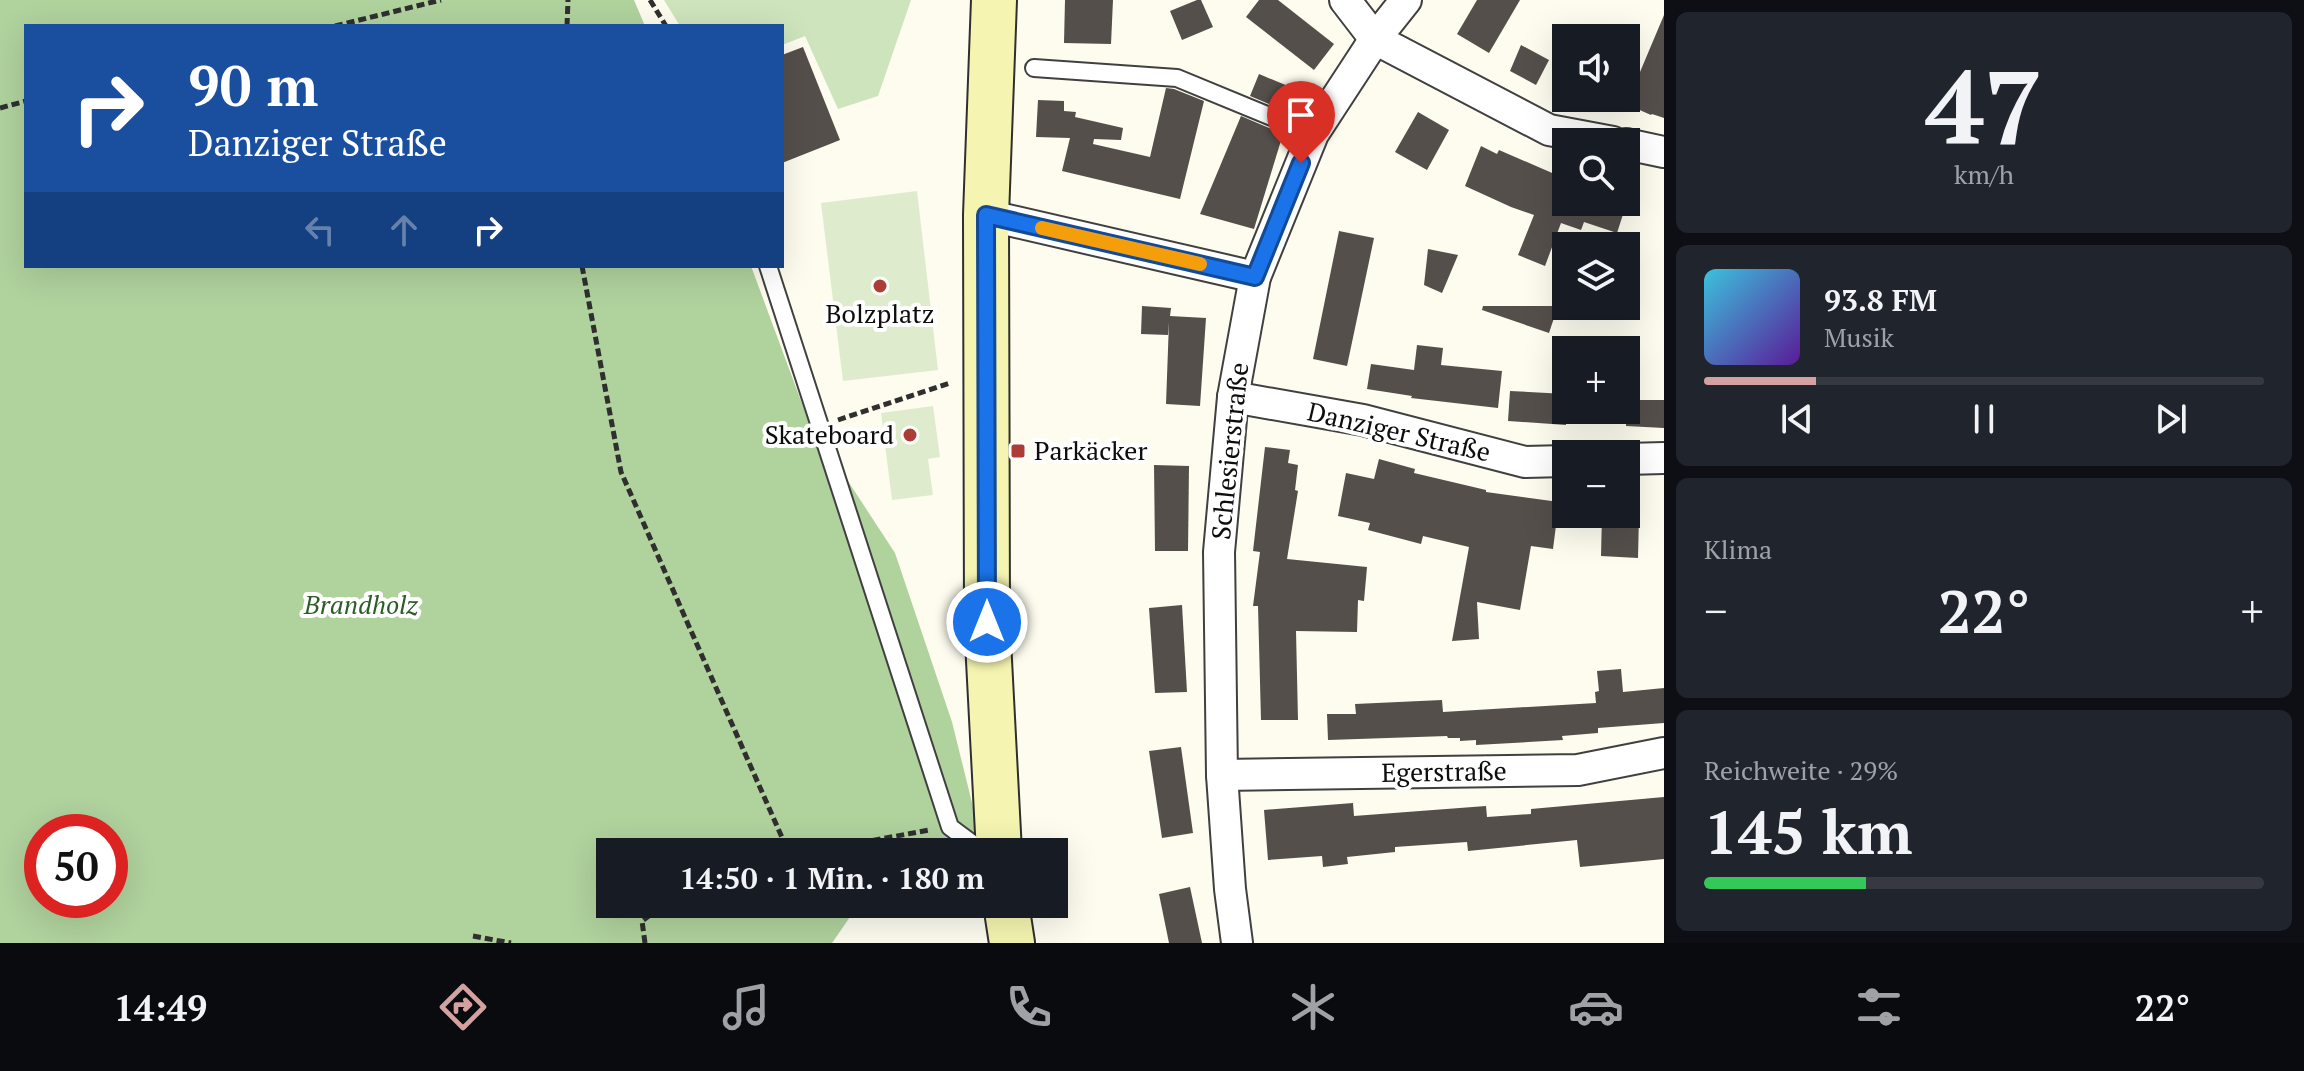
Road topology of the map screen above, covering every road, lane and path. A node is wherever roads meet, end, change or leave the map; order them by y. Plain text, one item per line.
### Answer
1 (441, 0) edge
2 (568, 0) edge
3 (650, 0) edge
4 (994, 0) edge
5 (1345, 0) edge
6 (1406, 0) edge
7 (343, 24) edge
8 (567, 24) edge
9 (665, 24) edge
10 (1375, 39) junction
11 (1034, 68) dead end
12 (24, 102) edge
13 (0, 108) edge
14 (1552, 131) edge
15 (1313, 134) junction
16 (1640, 147) edge
17 (1664, 152) edge
18 (986, 215) junction
19 (582, 268) edge
20 (769, 268) edge
21 (1255, 277) junction
22 (956, 381) dead end
23 (1233, 397) junction
24 (818, 427) junction
25 (1664, 458) edge
26 (1640, 459) edge
27 (1552, 461) edge
28 (1664, 753) edge
29 (1222, 775) junction
30 (950, 827) junction
31 (782, 838) edge
32 (888, 838) edge
33 (965, 838) edge
34 (997, 838) edge
35 (646, 918) edge
36 (1008, 918) edge
37 (473, 936) dead end
38 (511, 943) edge
39 (645, 943) edge
40 (1012, 943) edge
41 (1237, 943) edge

1 - 7 path
2 - 8 path
3 - 9 path
4 - 18 main road
5 - 10 street
6 - 10 street, Schlesierstraße
10 - 14 street
10 - 15 street, Schlesierstraße
11 - 15 lane
12 - 13 path
15 - 21 street, Schlesierstraße
16 - 17 street
18 - 21 street
18 - 34 main road
19 - 31 path
20 - 24 lane
21 - 23 street, Schlesierstraße
22 - 24 path
23 - 27 street, Danziger Straße
23 - 29 street, Schlesierstraße
24 - 30 lane
25 - 26 street
28 - 29 street, Egerstraße
29 - 41 street, Schlesierstraße
30 - 32 path
30 - 33 lane
35 - 39 path
36 - 40 main road
37 - 38 path

